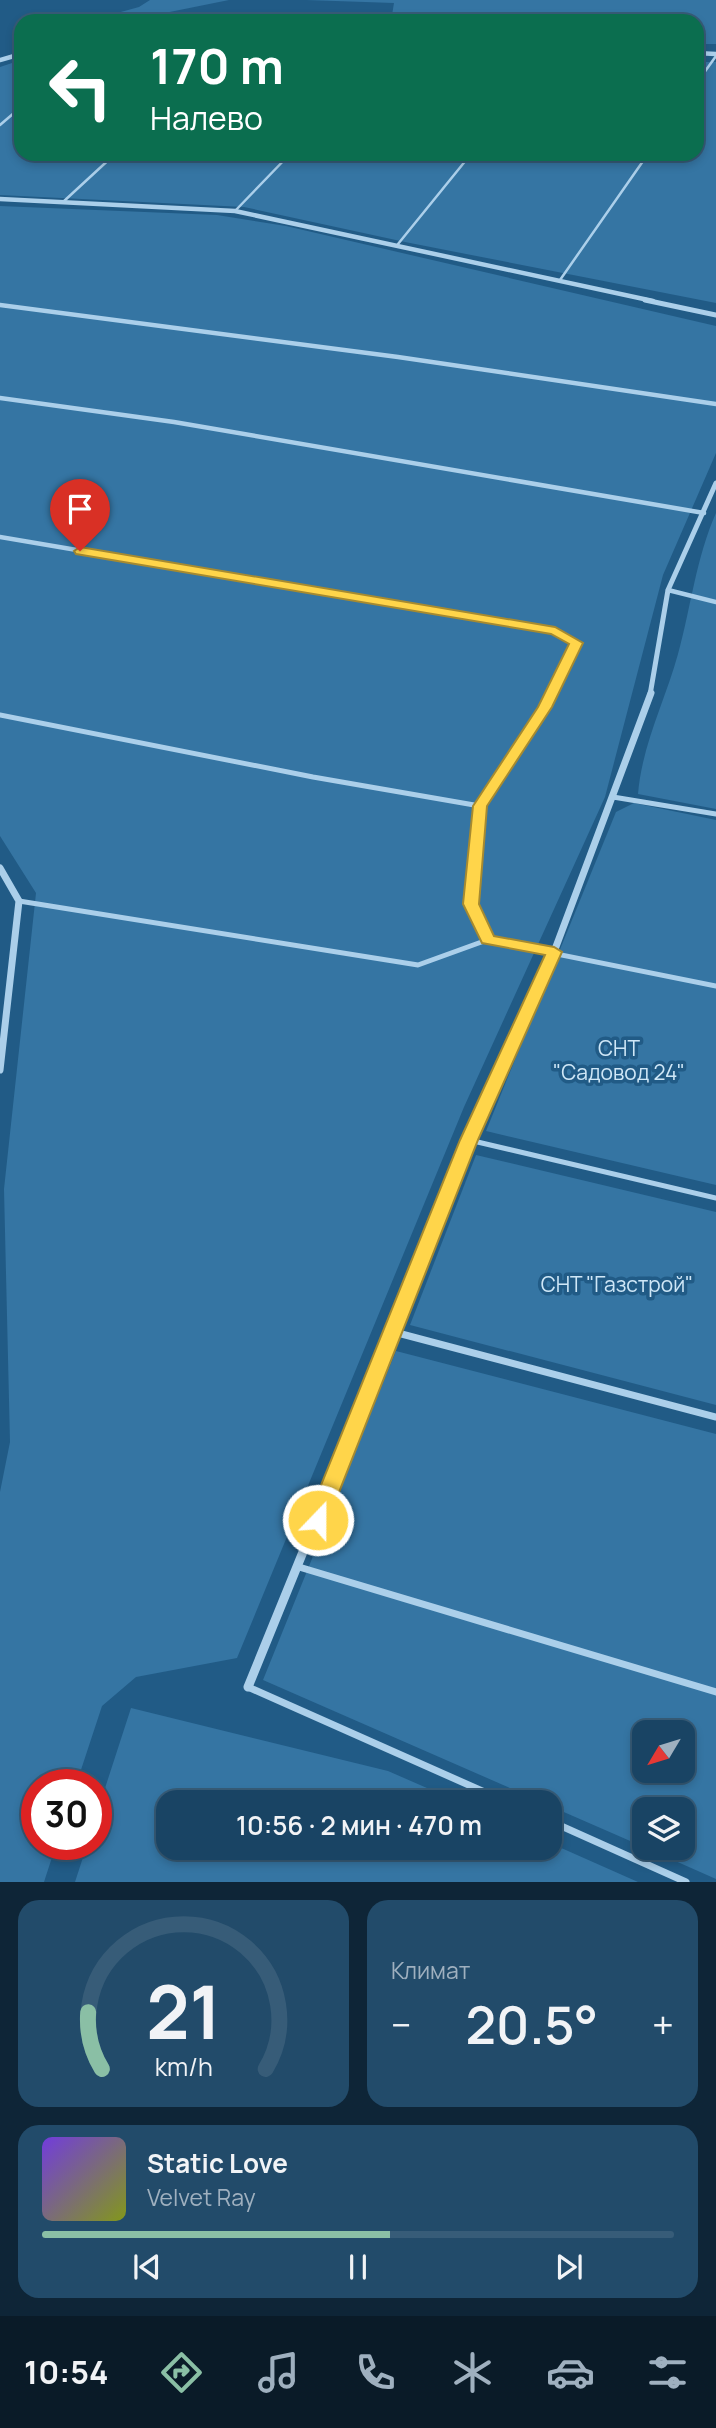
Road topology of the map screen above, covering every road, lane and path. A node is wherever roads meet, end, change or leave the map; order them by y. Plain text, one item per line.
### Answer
1 (716, 55) edge
2 (704, 72) edge
3 (14, 113) edge
4 (0, 125) edge
5 (107, 161) edge
6 (283, 161) edge
7 (465, 161) edge
8 (643, 161) edge
9 (0, 199) edge
10 (63, 202) junction
11 (235, 211) junction
12 (398, 244) junction
13 (560, 280) junction
14 (0, 305) edge
15 (716, 315) edge
16 (0, 398) edge
17 (716, 404) edge
18 (716, 483) edge
19 (704, 513) junction
20 (0, 537) edge
21 (668, 590) junction
22 (716, 602) edge
23 (0, 715) edge
24 (614, 797) junction
25 (480, 806) junction
26 (716, 814) edge
27 (0, 868) edge
28 (19, 901) junction
29 (487, 940) junction
30 (554, 952) junction
31 (716, 986) edge
32 (0, 1070) edge
33 (469, 1140) junction
34 (716, 1198) edge
35 (394, 1332) junction
36 (716, 1417) edge
37 (299, 1567) junction
38 (248, 1687) joint
39 (716, 1692) edge
40 (480, 1790) edge
41 (562, 1826) edge
42 (686, 1882) edge

1 - 2 lane
3 - 4 lane
5 - 10 lane
6 - 11 lane
7 - 12 lane
8 - 13 lane
9 - 10 street
10 - 11 street
11 - 12 street
12 - 13 street
13 - 15 street
14 - 17 lane
16 - 19 lane
18 - 19 street
19 - 21 street
20 - 25 lane
21 - 22 lane
21 - 24 street
23 - 25 lane
24 - 26 lane
24 - 30 street
25 - 29 lane
27 - 28 street
28 - 29 lane
28 - 32 street
29 - 30 lane
30 - 31 lane
30 - 33 street
33 - 34 lane
33 - 35 street
35 - 36 lane
35 - 37 street
37 - 38 street
37 - 39 lane
38 - 40 lane
41 - 42 lane

